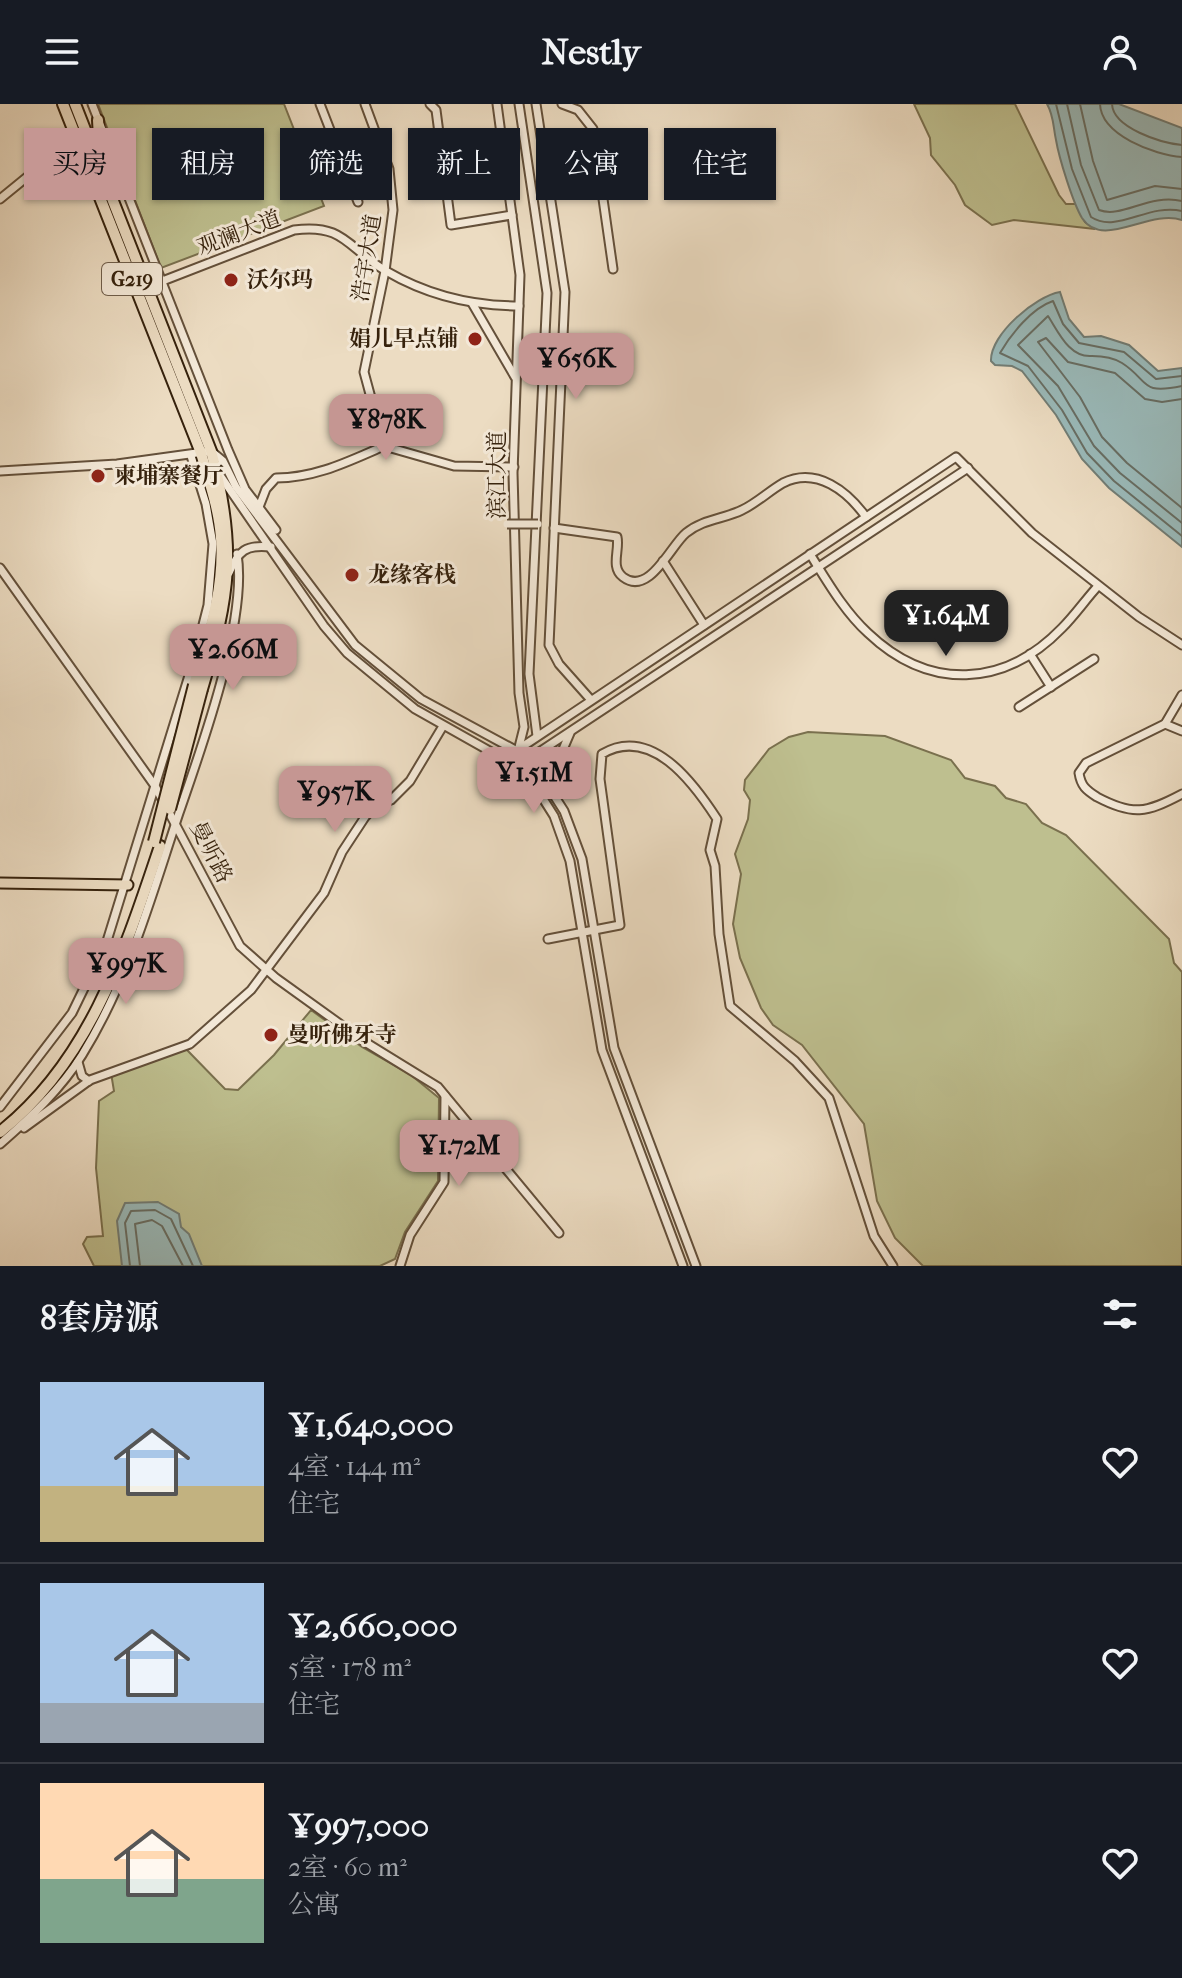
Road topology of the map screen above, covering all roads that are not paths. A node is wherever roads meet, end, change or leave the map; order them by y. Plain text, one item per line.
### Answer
1 (63, 104) edge
2 (75, 104) edge
3 (92, 104) edge
4 (320, 104) edge
5 (365, 104) edge
6 (430, 104) edge
7 (497, 104) edge
8 (519, 104) edge
9 (536, 104) edge
10 (562, 104) edge
11 (98, 120) junction
12 (72, 128) edge
13 (85, 128) edge
14 (98, 128) edge
15 (24, 179) edge
16 (0, 199) edge
17 (101, 200) edge
18 (113, 200) edge
19 (358, 202) dead end
20 (512, 215) junction
21 (613, 269) dead end
22 (385, 271) junction
23 (160, 283) junction
24 (147, 287) junction
25 (472, 303) junction
26 (519, 306) junction
27 (195, 370) junction
28 (181, 375) junction
29 (516, 380) junction
30 (384, 446) junction
31 (201, 454) junction
32 (514, 467) junction
33 (968, 468) junction
34 (216, 469) junction
35 (0, 471) edge
36 (259, 507) junction
37 (866, 517) junction
38 (507, 524) dead end
39 (538, 524) junction
40 (554, 528) junction
41 (271, 547) junction
42 (237, 554) junction
43 (810, 554) junction
44 (291, 557) junction
45 (663, 561) junction
46 (818, 566) junction
47 (0, 568) edge
48 (229, 573) junction
49 (1098, 586) junction
50 (314, 590) junction
51 (304, 596) junction
52 (704, 625) junction
53 (1182, 645) edge
54 (1030, 654) junction
55 (1094, 659) dead end
56 (198, 687) junction
57 (1051, 687) junction
58 (1182, 695) edge
59 (591, 700) junction
60 (1019, 707) dead end
61 (1165, 724) junction
62 (443, 726) junction
63 (573, 729) junction
64 (1182, 731) edge
65 (537, 736) junction
66 (518, 750) junction
67 (530, 758) junction
68 (504, 759) junction
69 (515, 768) junction
70 (155, 786) junction
71 (1182, 794) edge
72 (555, 796) junction
73 (176, 823) junction
74 (157, 844) junction
75 (0, 883) edge
76 (128, 885) junction
77 (595, 932) junction
78 (583, 934) junction
79 (548, 939) dead end
80 (268, 971) junction
81 (78, 1062) junction
82 (89, 1081) junction
83 (445, 1096) junction
84 (0, 1107) edge
85 (0, 1125) edge
86 (0, 1132) edge
87 (0, 1145) edge
88 (559, 1233) dead end
89 (400, 1266) edge
90 (683, 1266) edge
91 (696, 1266) edge
92 (893, 1266) edge

1 - 12 highway, G219
2 - 13 highway, G219
3 - 11 street
4 - 19 street
5 - 22 street, 浩宇大道
6 - 20 street
7 - 20 street, 滨江大道
8 - 39 street
9 - 40 street
10 - 21 street
11 - 14 highway
11 - 23 street
15 - 16 street
17 - 31 highway, G219
18 - 24 highway, G219
20 - 26 street, 滨江大道
22 - 23 street, 观澜大道
22 - 25 street, 观澜大道
22 - 30 street, 浩宇大道
23 - 24 street, 观澜大道
23 - 27 street
24 - 28 highway, G219
25 - 26 street, 观澜大道
25 - 29 street
26 - 29 street, 滨江大道
27 - 28 street
27 - 36 street
28 - 31 highway, G219
29 - 32 street, 滨江大道
30 - 32 street
30 - 36 street
31 - 34 highway
31 - 35 street
31 - 44 street
31 - 56 highway
31 - 70 street
32 - 66 street, 滨江大道
33 - 37 street
33 - 46 street
33 - 49 street
34 - 41 street
34 - 48 highway
36 - 44 street
37 - 43 street
37 - 45 street
38 - 39 street, bridge
39 - 65 street
40 - 45 street
40 - 59 street
41 - 42 street
41 - 51 street
42 - 48 street
42 - 73 street
43 - 46 street
43 - 52 street
44 - 50 street
45 - 52 street
46 - 54 street
46 - 63 street
47 - 70 street, 曼听路
48 - 56 highway
49 - 53 street
49 - 54 street
50 - 51 street
50 - 66 street
51 - 62 street
52 - 59 street
54 - 57 street
55 - 57 street
56 - 74 highway, bridge
57 - 60 street
58 - 61 street
59 - 65 street
61 - 64 street
61 - 71 street
62 - 68 street
62 - 80 street
63 - 67 street
63 - 72 street
65 - 66 street
66 - 67 street
66 - 68 street
67 - 69 street
67 - 72 street
68 - 69 street
69 - 78 street
70 - 73 street, 曼听路
70 - 76 street
72 - 77 street
73 - 80 street, 曼听路
73 - 81 street
74 - 85 highway
74 - 86 highway
75 - 76 main road
76 - 84 street
77 - 78 street
77 - 91 street
77 - 92 street
78 - 79 street
78 - 90 street
80 - 82 street
80 - 83 street, 曼听路
81 - 82 street
81 - 87 street
82 - 87 street
83 - 88 street, 曼听路
83 - 89 street

